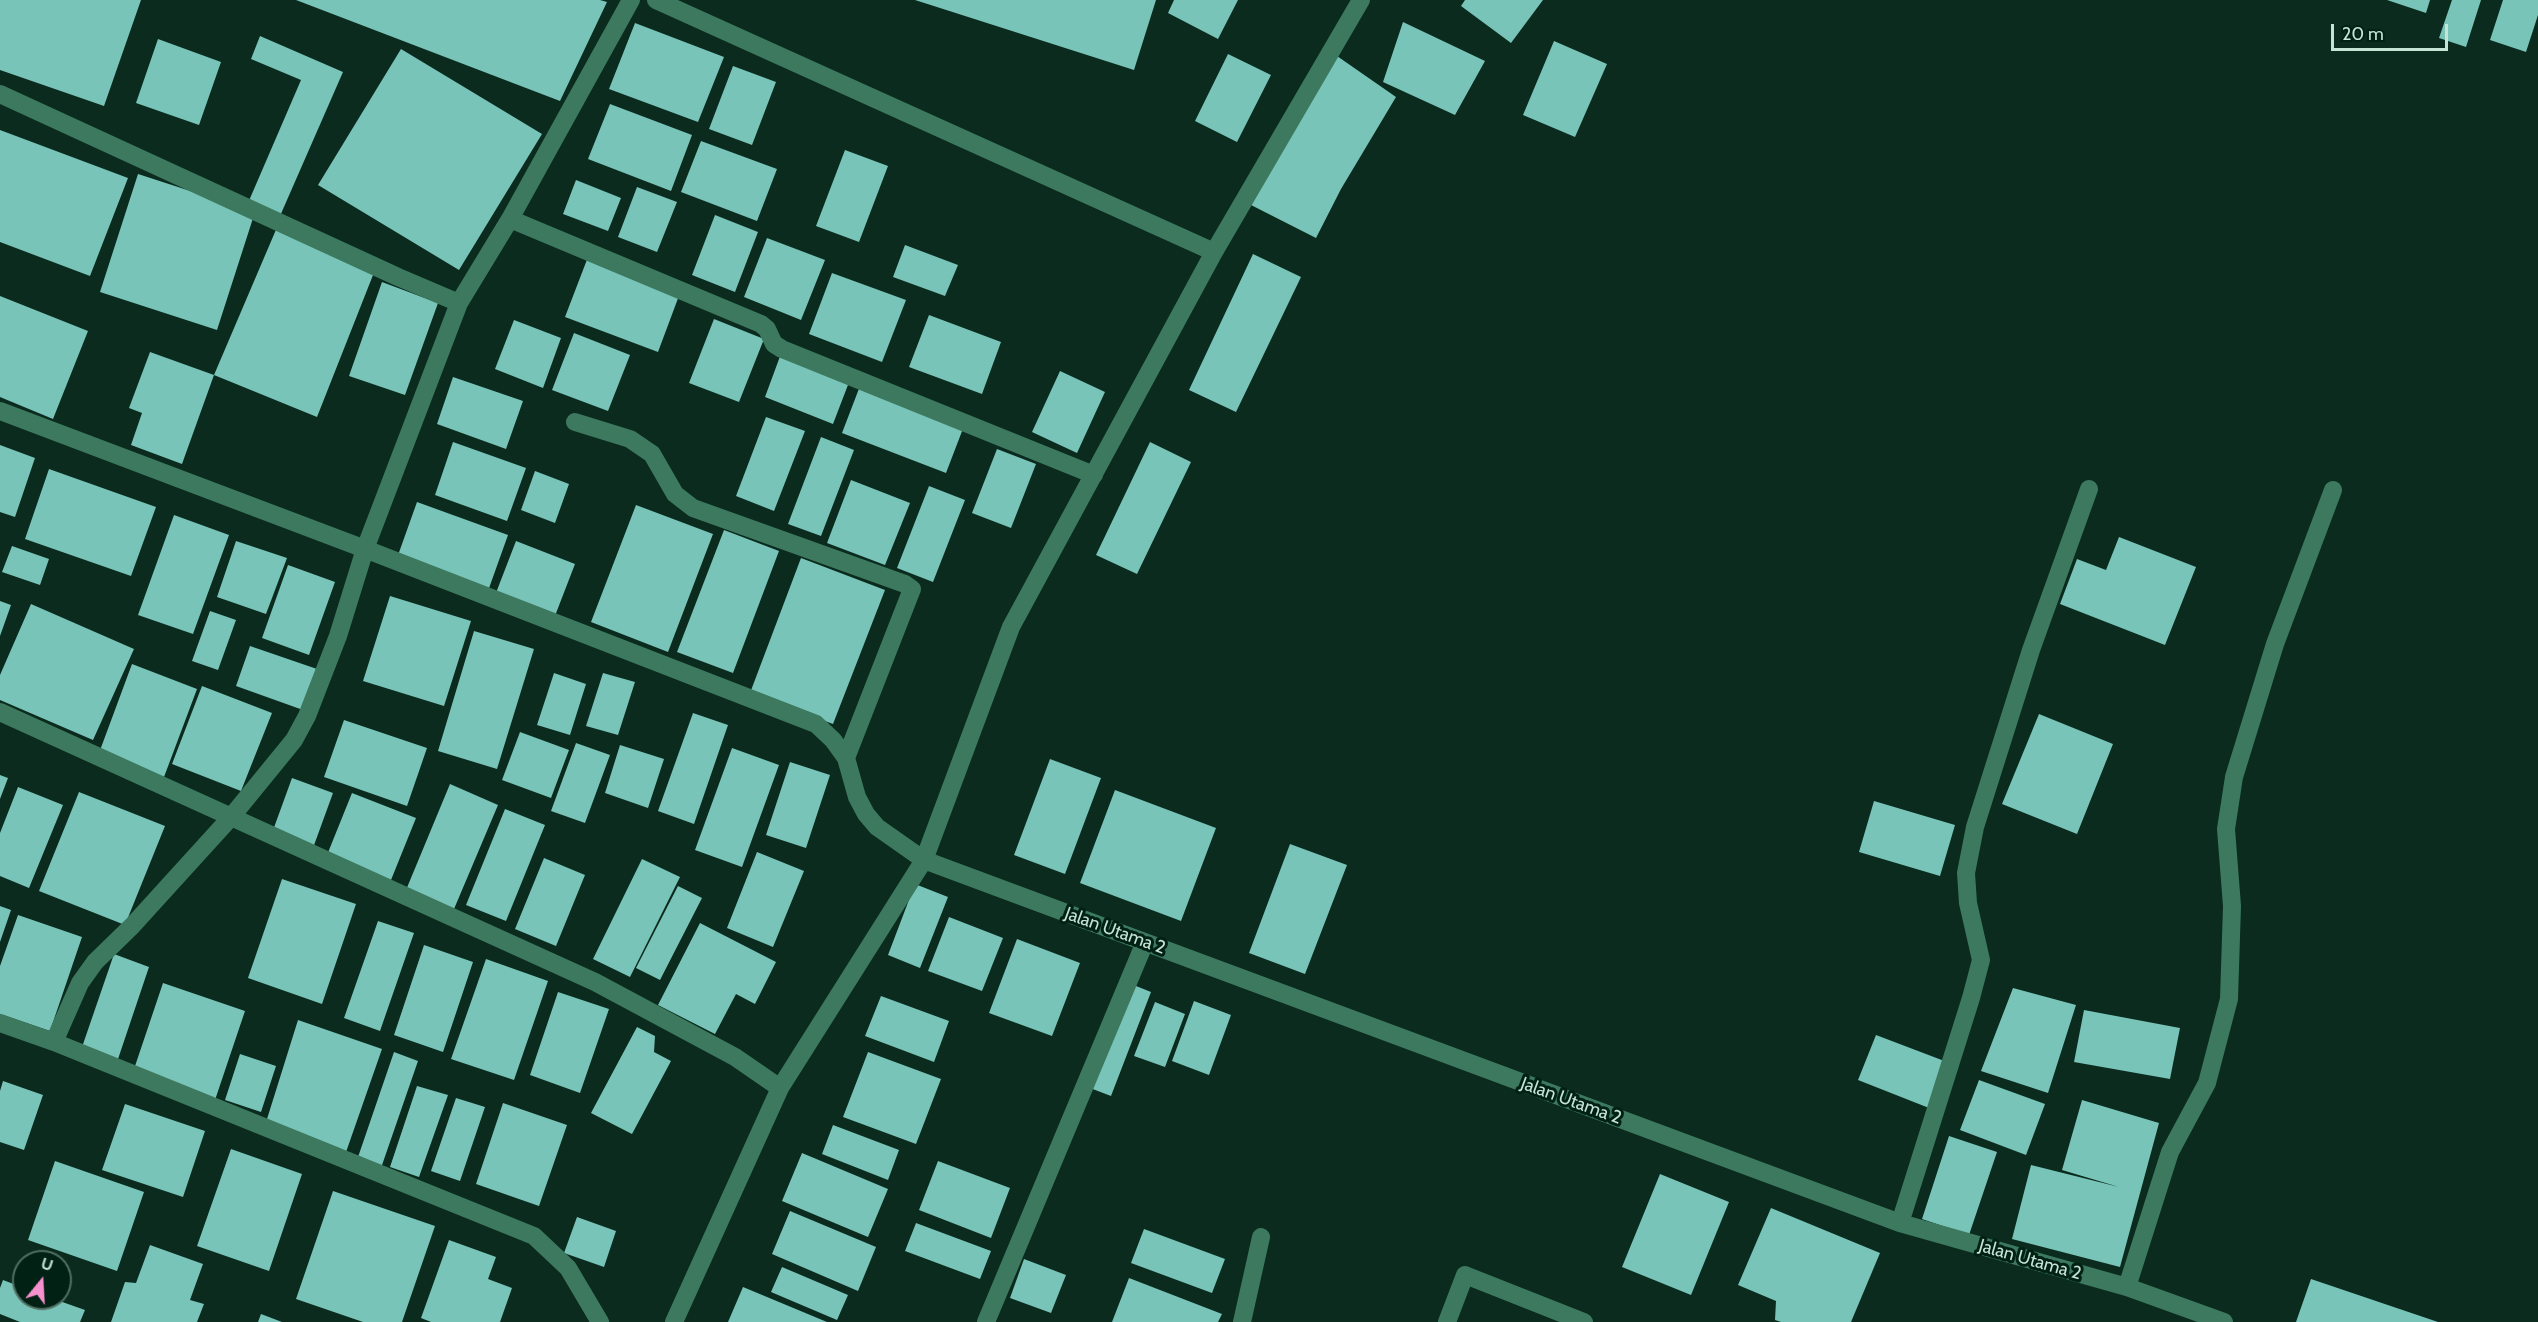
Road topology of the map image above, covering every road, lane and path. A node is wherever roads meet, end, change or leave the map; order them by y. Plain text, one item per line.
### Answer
1 (631, 0) edge
2 (656, 0) edge
3 (1361, 0) edge
4 (0, 94) edge
5 (510, 219) junction
6 (1214, 252) junction
7 (459, 303) junction
8 (0, 411) edge
9 (575, 422) dead end
10 (1094, 475) junction
11 (2089, 489) dead end
12 (2332, 490) dead end
13 (365, 549) junction
14 (0, 712) edge
15 (846, 758) junction
16 (232, 816) junction
17 (924, 860) junction
18 (1145, 942) junction
19 (0, 1023) edge
20 (54, 1042) junction
21 (780, 1088) junction
22 (1900, 1223) junction
23 (1262, 1237) dead end
24 (2127, 1287) junction
25 (600, 1322) edge
26 (674, 1322) edge
27 (987, 1322) edge
28 (1242, 1322) edge
29 (1447, 1322) edge
30 (1584, 1322) edge
31 (2224, 1322) edge

1 - 5 street
2 - 6 street
3 - 6 street
4 - 7 street
5 - 7 street
5 - 10 street
6 - 10 street
7 - 13 street
8 - 13 street
9 - 15 street
10 - 17 street
11 - 22 street
12 - 24 street
13 - 15 street
13 - 16 street
14 - 16 street
15 - 17 street, Jalan Utama 2
16 - 20 street
16 - 21 street
17 - 18 street, Jalan Utama 2
17 - 21 street
18 - 22 street, Jalan Utama 2
18 - 27 street
19 - 20 street
20 - 25 street
21 - 26 street
22 - 24 street, Jalan Utama 2
23 - 28 street
24 - 31 street, Jalan Utama 2
29 - 30 street

